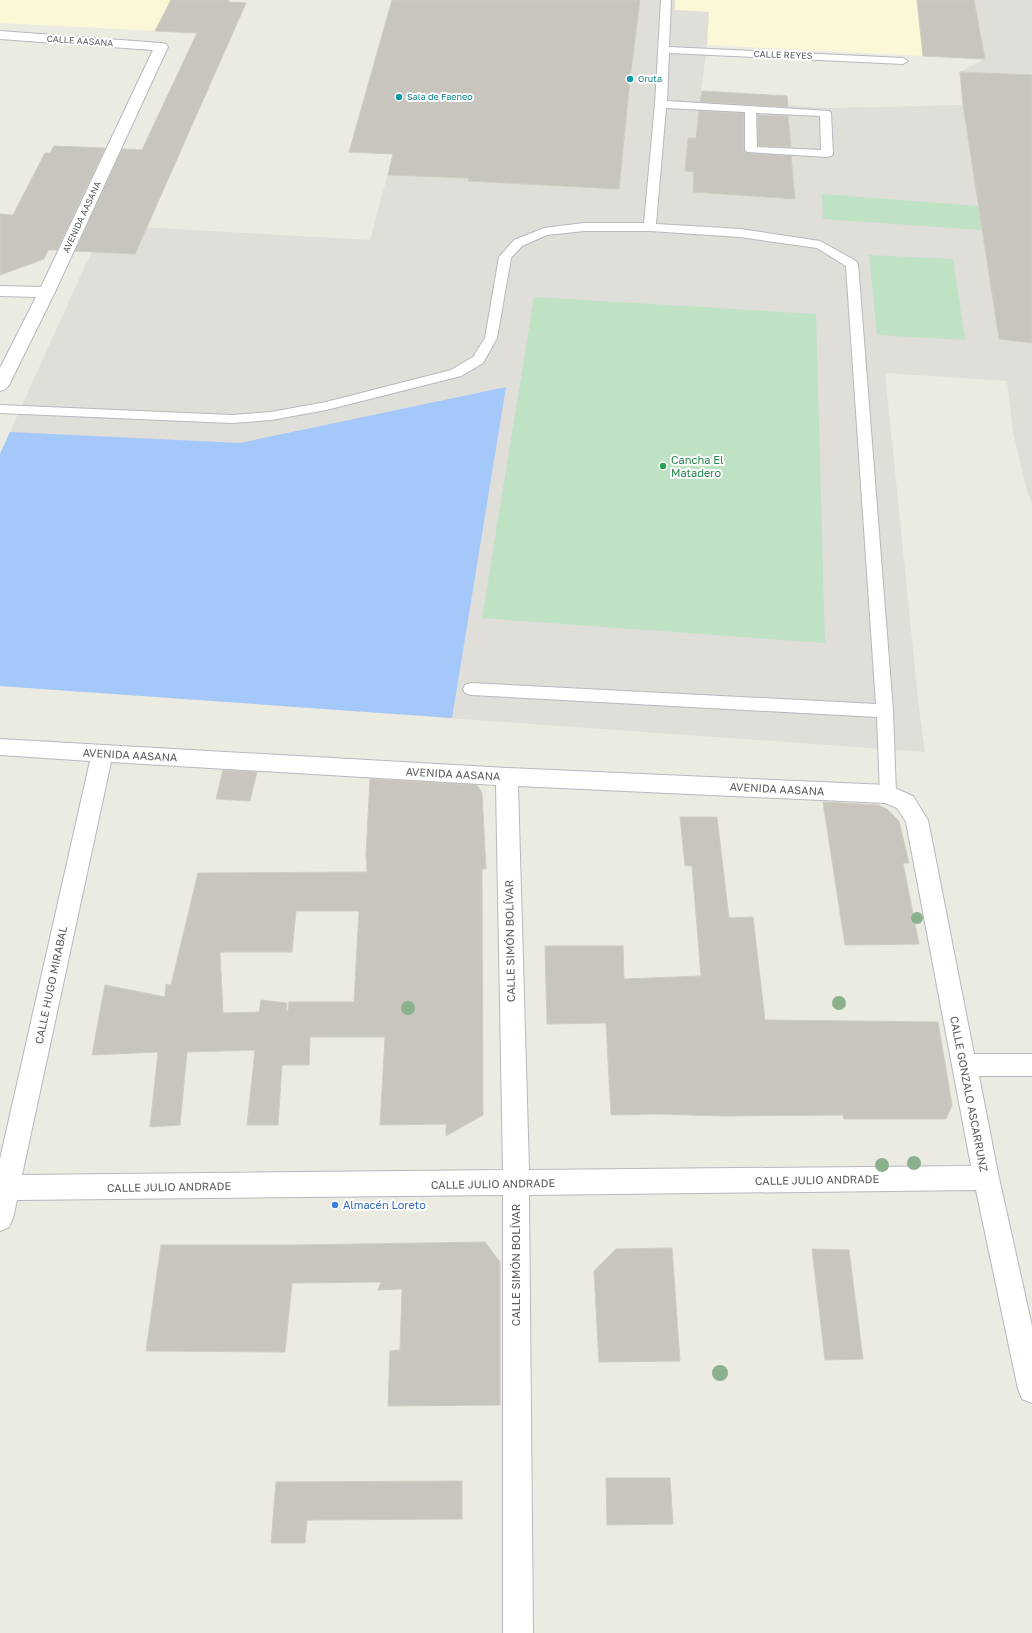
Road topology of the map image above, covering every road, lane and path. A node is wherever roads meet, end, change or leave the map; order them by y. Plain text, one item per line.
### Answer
1 (666, 0) edge
2 (0, 36) edge
3 (161, 47) joint
4 (663, 50) junction
5 (903, 60) dead end
6 (660, 104) junction
7 (750, 110) junction
8 (650, 227) junction
9 (0, 291) edge
10 (47, 292) junction
11 (0, 385) edge
12 (0, 409) edge
13 (471, 689) dead end
14 (885, 711) junction
15 (0, 746) edge
16 (102, 753) junction
17 (507, 777) junction
18 (896, 798) junction
19 (963, 1065) junction
20 (1032, 1065) edge
21 (986, 1178) junction
22 (516, 1184) junction
23 (3, 1188) edge
24 (0, 1218) edge
25 (1032, 1389) edge
26 (518, 1633) edge

1 - 4 lane
2 - 3 street, CALLE AASANA
3 - 10 street, AVENIDA AASANA
4 - 5 lane, CALLE REYES
4 - 6 lane
6 - 7 lane
6 - 8 lane
7 - 7 lane
8 - 12 lane
8 - 14 lane
9 - 10 street
10 - 11 street, AVENIDA AASANA
13 - 14 lane
14 - 18 lane
15 - 16 street, AVENIDA AASANA
16 - 17 street, AVENIDA AASANA
16 - 23 street, CALLE HUGO MIRABAL
17 - 18 street, AVENIDA AASANA
17 - 22 street, CALLE SIMÓN BOLÍVAR
18 - 19 street, CALLE GONZALO ASCARRUNZ
19 - 20 street
19 - 21 street, CALLE GONZALO ASCARRUNZ
21 - 22 street, CALLE JULIO ANDRADE
21 - 25 street, CALLE GONZALO ASCARRUNZ
22 - 23 street, CALLE JULIO ANDRADE
22 - 26 street, CALLE SIMÓN BOLÍVAR
23 - 24 street, CALLE HUGO MIRABAL

